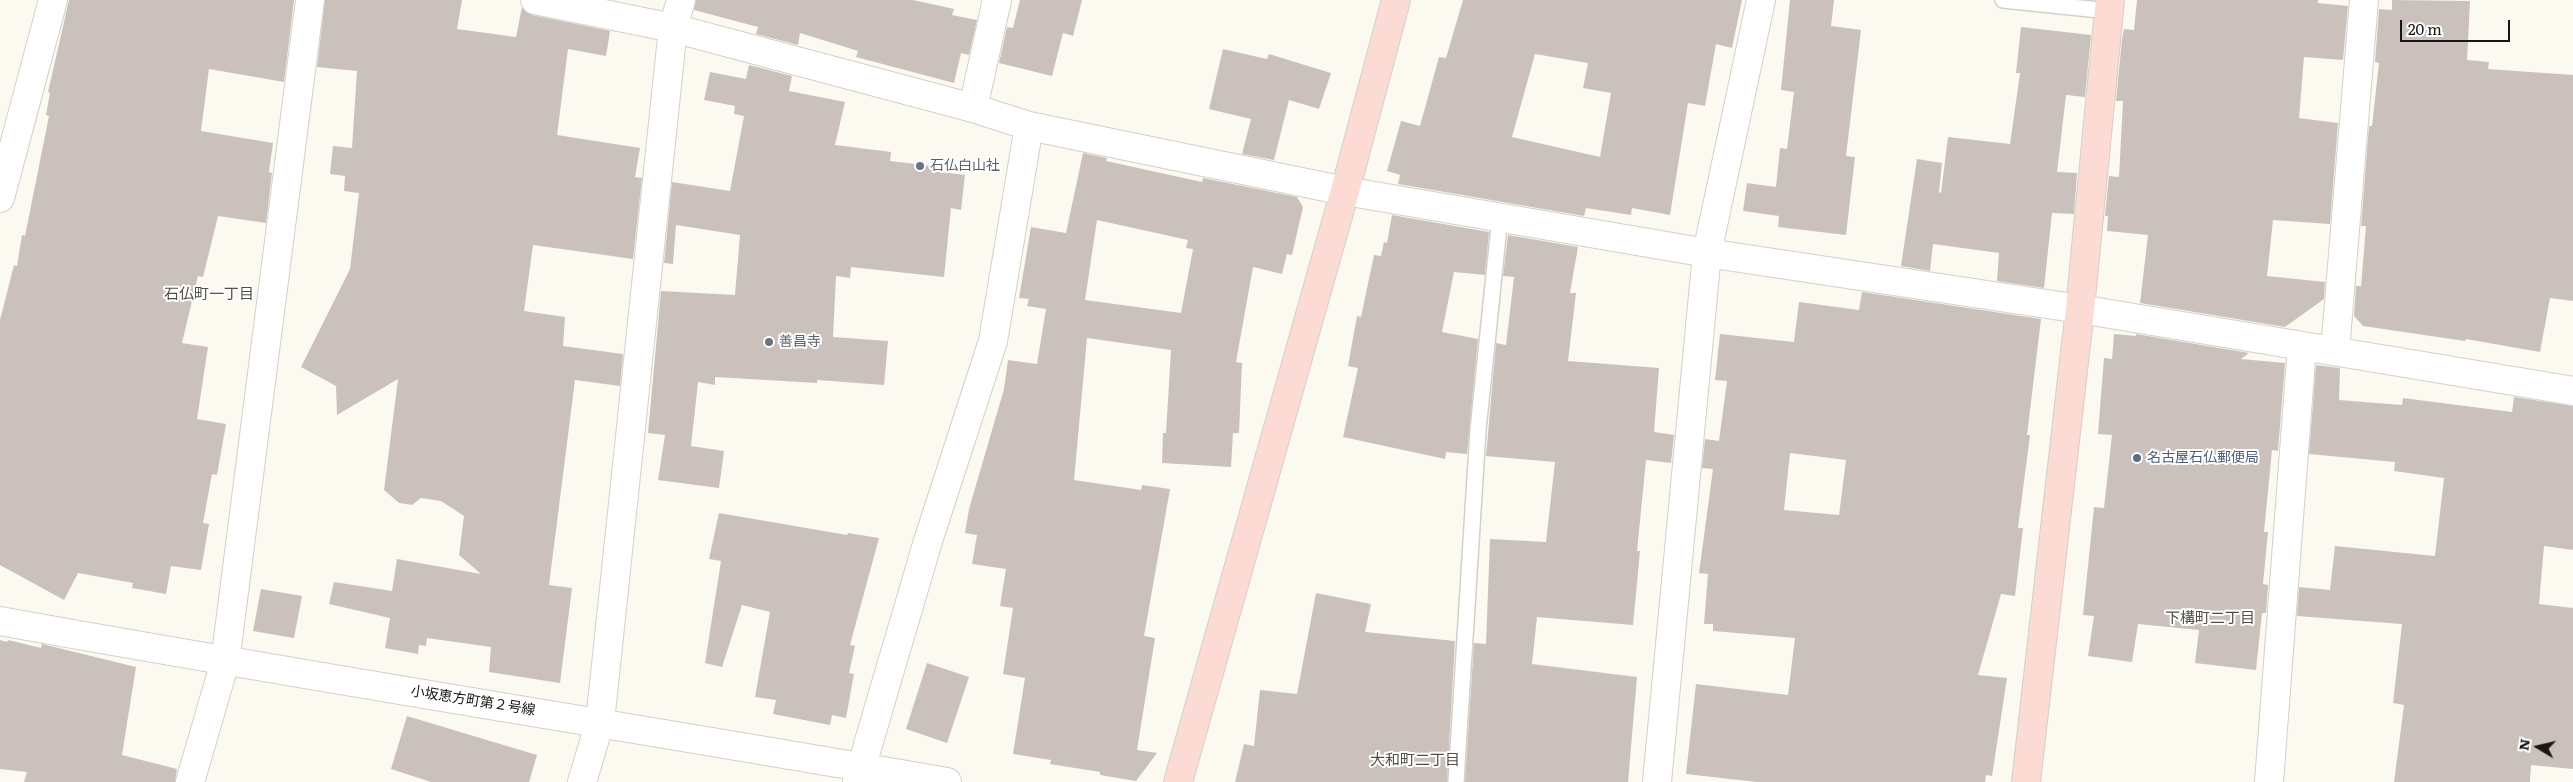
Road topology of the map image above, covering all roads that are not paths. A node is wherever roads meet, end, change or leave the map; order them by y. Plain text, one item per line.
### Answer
1 (53, 0) edge
2 (310, 0) edge
3 (534, 0) edge
4 (681, 0) edge
5 (997, 0) edge
6 (1396, 0) edge
7 (1761, 0) edge
8 (2003, 0) edge
9 (2364, 0) edge
10 (2109, 5) edge
11 (673, 28) junction
12 (972, 108) junction
13 (1029, 126) junction
14 (1345, 191) junction
15 (0, 198) edge
16 (1500, 217) junction
17 (1707, 253) junction
18 (2080, 310) junction
19 (2302, 346) junction
20 (2335, 351) junction
21 (2573, 391) edge
22 (0, 622) edge
23 (225, 662) junction
24 (600, 722) junction
25 (859, 774) edge
26 (190, 782) edge
27 (582, 782) edge
28 (947, 782) edge
29 (1178, 782) edge
30 (1456, 782) edge
31 (1657, 782) edge
32 (2026, 782) edge
33 (2269, 782) edge

1 - 15 street
2 - 23 street
3 - 11 street
4 - 11 street
5 - 12 street
6 - 14 street
7 - 17 street
8 - 10 lane
9 - 20 street
10 - 18 street
11 - 12 street
11 - 24 street
12 - 13 street
13 - 14 street
13 - 25 street
14 - 16 street
14 - 29 street
16 - 17 street
16 - 30 lane
17 - 18 street
17 - 31 street
18 - 19 street
18 - 32 street
19 - 20 street
19 - 33 street
20 - 21 street
22 - 23 street, 小坂恵方町第２号線
23 - 24 street, 小坂恵方町第２号線
23 - 26 street
24 - 25 street, 小坂恵方町第２号線
24 - 27 street
25 - 28 street, 小坂恵方町第２号線

